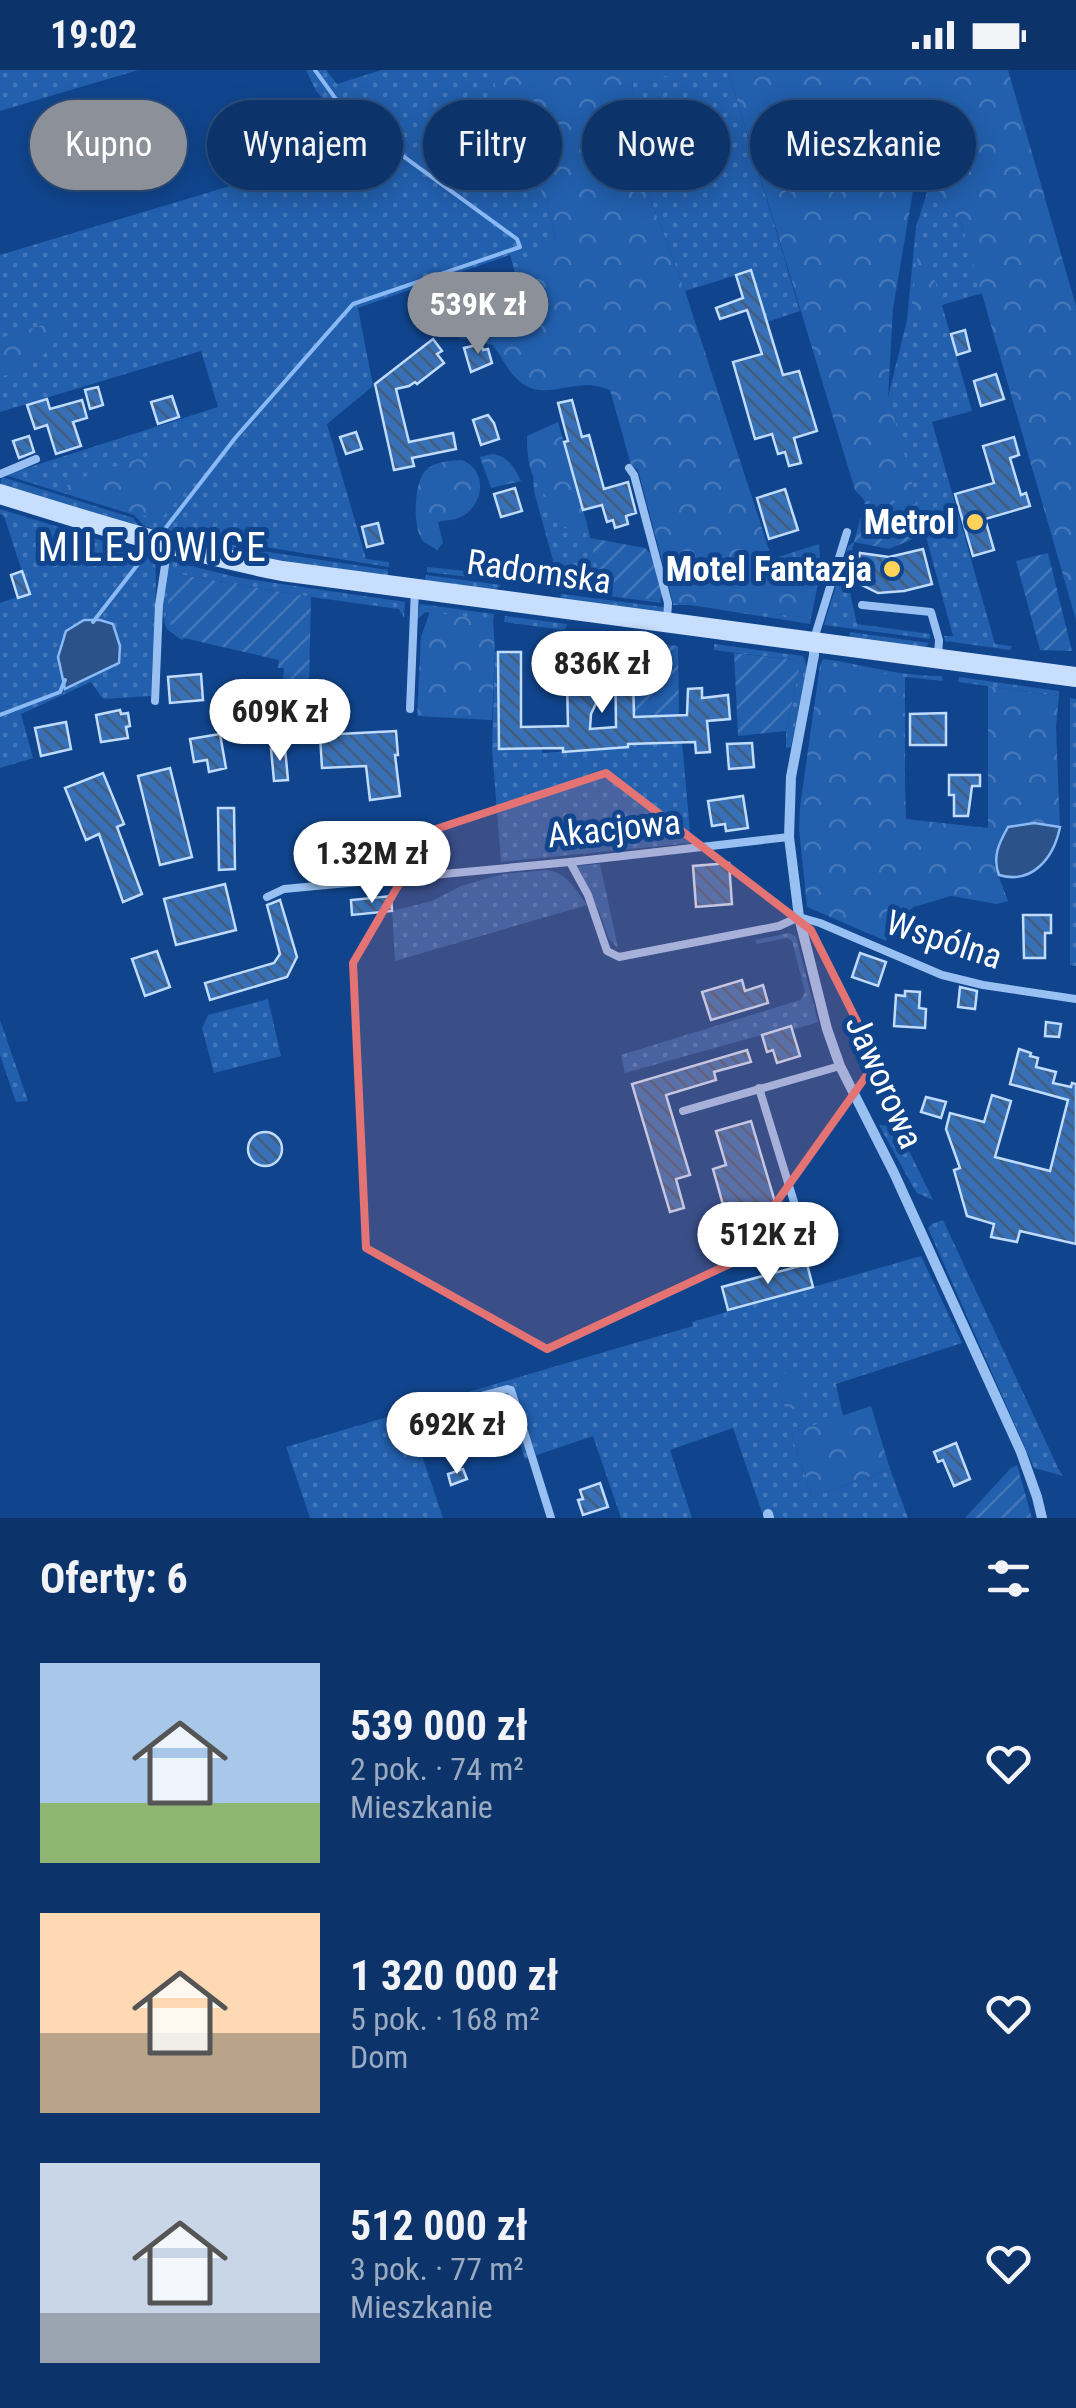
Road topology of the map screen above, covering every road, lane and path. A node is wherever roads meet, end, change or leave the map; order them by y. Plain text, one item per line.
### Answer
1 (36, 459) dead end
2 (629, 468) dead end
3 (0, 474) edge
4 (0, 494) edge
5 (847, 532) dead end
6 (169, 544) junction
7 (415, 588) junction
8 (862, 605) dead end
9 (667, 623) junction
10 (814, 644) junction
11 (937, 659) junction
12 (1076, 678) edge
13 (155, 701) dead end
14 (410, 709) dead end
15 (789, 836) junction
16 (570, 862) junction
17 (268, 896) dead end
18 (799, 917) junction
19 (1076, 1000) edge
20 (840, 1066) junction
21 (760, 1088) junction
22 (683, 1110) dead end
23 (806, 1241) dead end
24 (454, 1402) dead end
25 (551, 1518) edge
26 (1042, 1518) edge

1 - 3 lane
2 - 9 lane
4 - 6 main road, Radomska
5 - 10 lane
6 - 7 main road, Radomska
6 - 13 lane
7 - 9 main road, Radomska
7 - 14 lane
8 - 11 lane
9 - 10 main road, Radomska
10 - 11 main road, Radomska
10 - 15 street, Jaworowa
11 - 12 main road, Radomska
15 - 16 lane, Akacjowa
15 - 18 street, Jaworowa
16 - 17 lane, Akacjowa
16 - 18 lane
18 - 19 lane, Wspólna
18 - 20 street, Jaworowa
20 - 21 lane
20 - 26 street, Jaworowa
21 - 22 lane
21 - 23 lane
24 - 25 lane

